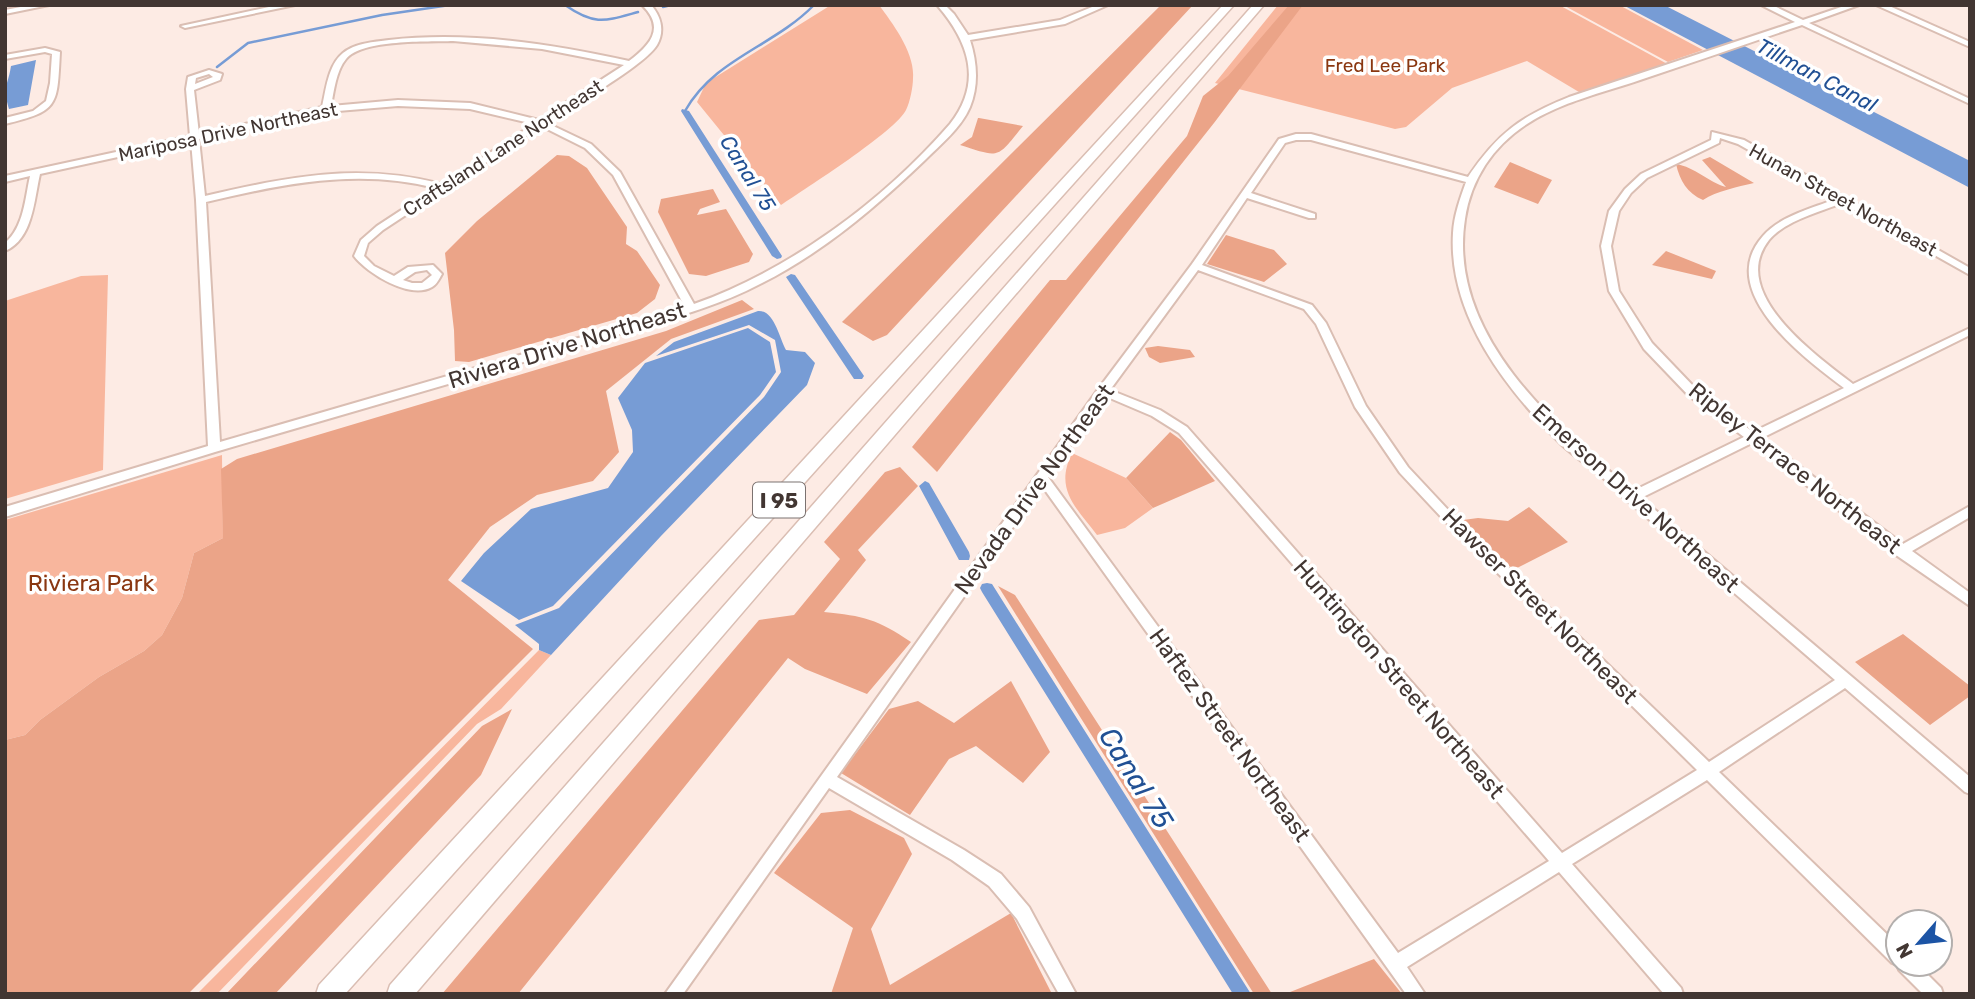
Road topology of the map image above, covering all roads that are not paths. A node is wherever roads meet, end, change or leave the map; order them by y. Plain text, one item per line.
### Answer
1 (45, 5) edge
2 (291, 5) edge
3 (646, 5) edge
4 (941, 5) edge
5 (1104, 5) edge
6 (1229, 5) edge
7 (1259, 5) edge
8 (1765, 5) edge
9 (1855, 5) edge
10 (1880, 5) edge
11 (5, 12) edge
12 (1802, 23) junction
13 (185, 26) dead end
14 (965, 38) junction
15 (1756, 38) joint
16 (1970, 45) edge
17 (5, 57) edge
18 (631, 64) junction
19 (190, 89) dead end
20 (1970, 102) edge
21 (326, 109) junction
22 (5, 121) edge
23 (541, 123) junction
24 (1715, 134) joint
25 (195, 138) junction
26 (36, 172) junction
27 (5, 179) edge
28 (1469, 180) junction
29 (444, 187) junction
30 (1246, 195) junction
31 (1843, 199) junction
32 (201, 201) junction
33 (1312, 216) dead end
34 (5, 248) edge
35 (1196, 266) junction
36 (1970, 272) edge
37 (395, 280) dead end
38 (691, 308) junction
39 (1970, 331) edge
40 (1853, 389) junction
41 (1103, 391) junction
42 (1753, 440) junction
43 (214, 448) junction
44 (1042, 477) junction
45 (1630, 498) junction
46 (1970, 511) edge
47 (5, 512) edge
48 (1901, 551) junction
49 (1970, 601) edge
50 (1844, 681) junction
51 (1708, 771) junction
52 (827, 779) junction
53 (1970, 787) edge
54 (1558, 861) junction
55 (1884, 943) edge
56 (1396, 964) junction
57 (1919, 978) edge
58 (328, 994) edge
59 (400, 994) edge
60 (673, 994) edge
61 (1068, 994) edge
62 (1418, 994) edge
63 (1675, 994) edge
64 (1935, 994) edge

1 - 11 street
2 - 13 street
3 - 18 street, Craftsland Lane Northeast
4 - 14 street, Riviera Drive Northeast
5 - 14 street
6 - 58 highway, I 95
7 - 59 highway, I 95
8 - 12 street
9 - 12 street, Emerson Drive Northeast
10 - 16 street
12 - 15 street, Emerson Drive Northeast
12 - 20 street
14 - 38 street, Riviera Drive Northeast
15 - 28 street, Emerson Drive Northeast
17 - 22 street
18 - 21 street
18 - 23 street, Craftsland Lane Northeast
19 - 25 street
21 - 23 street, Mariposa Drive Northeast
21 - 25 street, Mariposa Drive Northeast
23 - 29 street, Craftsland Lane Northeast
23 - 38 street, Mariposa Drive Northeast
24 - 31 street, Hunan Street Northeast
24 - 42 street, Ripley Terrace Northeast
25 - 26 street, Mariposa Drive Northeast
25 - 32 street
26 - 27 street, Mariposa Drive Northeast
26 - 34 street
28 - 30 street, Nevada Drive Northeast
28 - 45 street, Emerson Drive Northeast
29 - 32 street
29 - 37 street, Craftsland Lane Northeast
30 - 33 street
30 - 35 street, Nevada Drive Northeast
31 - 36 street, Hunan Street Northeast
31 - 40 street
32 - 43 street
35 - 41 street, Nevada Drive Northeast
35 - 51 street, Hawser Street Northeast
38 - 43 street, Riviera Drive Northeast
39 - 40 street
40 - 42 street
41 - 44 street, Nevada Drive Northeast
41 - 54 street, Huntington Street Northeast
42 - 45 street
42 - 48 street, Ripley Terrace Northeast
43 - 47 street, Riviera Drive Northeast
44 - 52 street, Nevada Drive Northeast
44 - 56 street, Haftez Street Northeast
45 - 50 street, Emerson Drive Northeast
46 - 48 street
48 - 49 street, Ripley Terrace Northeast
50 - 51 street
50 - 53 street, Emerson Drive Northeast
51 - 54 street
51 - 55 street, Hawser Street Northeast
52 - 60 street, Nevada Drive Northeast
52 - 61 street
54 - 56 street
54 - 63 street, Huntington Street Northeast
56 - 62 street, Haftez Street Northeast
57 - 64 street

